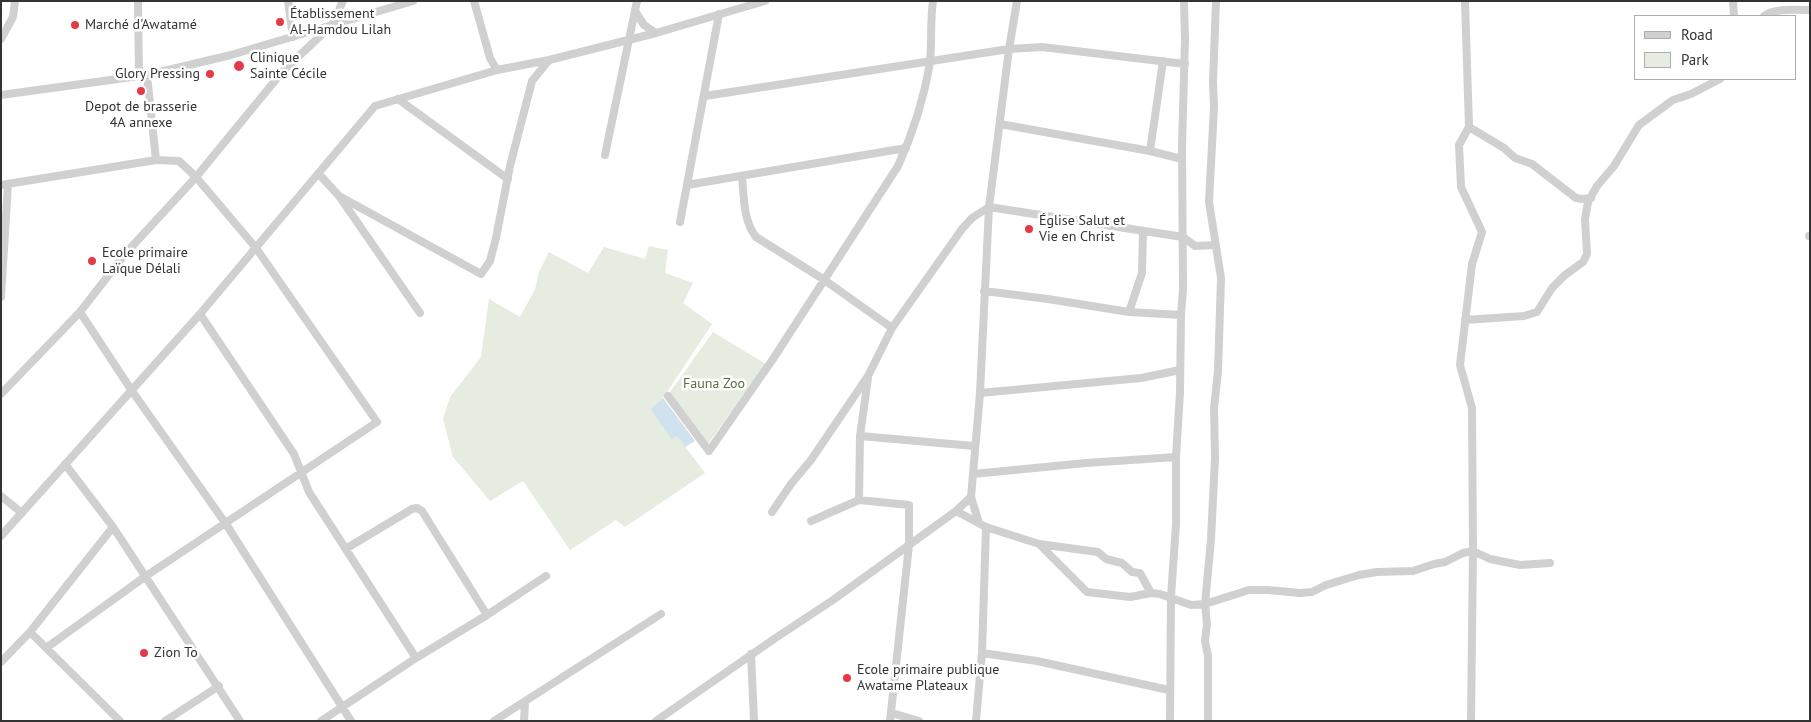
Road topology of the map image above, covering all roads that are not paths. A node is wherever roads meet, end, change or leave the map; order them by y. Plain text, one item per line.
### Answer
1 (15, 1) edge
2 (138, 1) edge
3 (288, 1) edge
4 (343, 1) edge
5 (413, 1) edge
6 (474, 1) edge
7 (637, 1) edge
8 (765, 1) edge
9 (933, 1) edge
10 (1017, 1) edge
11 (1184, 1) edge
12 (1216, 1) edge
13 (1465, 1) edge
14 (1733, 1) edge
15 (1810, 10) edge
16 (635, 11) junction
17 (719, 14) junction
18 (1734, 15) edge
19 (1765, 15) edge
20 (332, 25) junction
21 (656, 32) junction
22 (293, 36) junction
23 (1, 39) edge
24 (630, 39) junction
25 (1009, 49) junction
26 (549, 60) junction
27 (1163, 61) junction
28 (930, 62) junction
29 (1184, 64) junction
30 (498, 70) junction
31 (147, 75) junction
32 (139, 76) junction
33 (1719, 80) edge
34 (1, 95) edge
35 (705, 96) junction
36 (398, 99) junction
37 (1000, 124) junction
38 (1469, 127) junction
39 (906, 148) junction
40 (1150, 151) junction
41 (605, 155) dead end
42 (1182, 159) junction
43 (156, 160) junction
44 (319, 174) junction
45 (742, 176) junction
46 (196, 177) junction
47 (508, 178) junction
48 (5, 185) edge
49 (687, 185) junction
50 (339, 196) junction
51 (1591, 198) junction
52 (989, 207) junction
53 (680, 222) dead end
54 (1143, 231) junction
55 (1182, 237) junction
56 (1216, 245) junction
57 (256, 248) junction
58 (823, 279) junction
59 (984, 291) junction
60 (1, 297) edge
61 (80, 312) junction
62 (1129, 312) junction
63 (420, 313) dead end
64 (200, 314) junction
65 (1181, 315) junction
66 (1465, 320) junction
67 (892, 328) junction
68 (1180, 370) junction
69 (868, 376) junction
70 (132, 391) junction
71 (980, 393) junction
72 (1, 394) edge
73 (668, 396) dead end
74 (860, 436) junction
75 (974, 446) junction
76 (1176, 457) junction
77 (65, 464) junction
78 (302, 474) junction
79 (973, 474) junction
80 (1, 496) edge
81 (971, 497) junction
82 (859, 500) junction
83 (956, 511) junction
84 (772, 512) dead end
85 (22, 513) junction
86 (811, 521) dead end
87 (226, 524) junction
88 (982, 525) junction
89 (113, 527) junction
90 (1, 536) edge
91 (1039, 544) junction
92 (909, 545) junction
93 (347, 548) junction
94 (1473, 550) junction
95 (1550, 563) dead end
96 (146, 576) junction
97 (546, 576) dead end
98 (1151, 593) junction
99 (1172, 597) junction
100 (1206, 604) junction
101 (661, 614) dead end
102 (487, 615) junction
103 (30, 632) junction
104 (46, 648) junction
105 (982, 653) junction
106 (752, 654) junction
107 (416, 658) junction
108 (1, 662) edge
109 (219, 686) junction
110 (1169, 690) junction
111 (525, 702) junction
112 (342, 708) junction
113 (668, 717) edge
114 (891, 717) edge
115 (120, 721) edge
116 (165, 721) edge
117 (240, 721) edge
118 (321, 721) edge
119 (350, 721) edge
120 (494, 721) edge
121 (524, 721) edge
122 (656, 721) edge
123 (754, 721) edge
124 (919, 721) edge
125 (976, 721) edge
126 (1170, 721) edge
127 (1208, 721) edge
128 (1472, 721) edge

1 - 23 street
2 - 32 street
3 - 22 street
4 - 20 street
5 - 20 street
6 - 30 street
7 - 16 street
8 - 17 street
9 - 28 street
10 - 25 street
11 - 29 street
12 - 56 street
13 - 38 street
14 - 18 street
15 - 19 street
16 - 21 street
16 - 24 street
17 - 21 street
17 - 35 street
20 - 22 street
20 - 46 street
21 - 24 street
22 - 31 street
24 - 26 street
24 - 41 street
25 - 27 street
25 - 28 street
25 - 37 street
26 - 30 street
26 - 47 street
27 - 29 street
27 - 40 street
28 - 35 street
28 - 39 street
29 - 42 street
30 - 36 street
31 - 32 street
31 - 43 street
32 - 34 street
33 - 51 street
35 - 49 street
36 - 44 street
36 - 47 street
37 - 40 street
37 - 52 street
38 - 51 street
38 - 66 street
39 - 45 street
39 - 58 street
40 - 42 street
42 - 55 street
43 - 46 street
43 - 48 street
44 - 50 street
44 - 57 street
45 - 49 street
45 - 58 street
46 - 57 street
46 - 61 street
47 - 50 street
48 - 60 street
49 - 53 street
50 - 63 street
51 - 66 street
52 - 54 street
52 - 59 street
52 - 67 street
54 - 55 street
54 - 62 street
55 - 56 street
55 - 65 street
56 - 100 street
57 - 64 street
57 - 78 street
58 - 67 street
58 - 73 street
59 - 62 street
59 - 71 street
61 - 70 street
61 - 72 street
62 - 65 street
64 - 70 street
64 - 78 street
65 - 68 street
66 - 94 street
67 - 69 street
68 - 71 street
68 - 76 street
69 - 74 street
69 - 84 street
70 - 77 street
70 - 87 street
71 - 75 street
74 - 75 street
74 - 82 street
75 - 79 street
76 - 79 street
76 - 99 street
77 - 85 street
77 - 89 street
78 - 87 street
78 - 93 street
79 - 81 street
80 - 85 street
81 - 83 street
81 - 88 street
82 - 86 street
82 - 92 street
83 - 88 street
83 - 92 street
85 - 90 street
87 - 96 street
87 - 112 street
88 - 91 street
88 - 105 street
89 - 96 street
89 - 103 street
91 - 98 street
91 - 98 street
92 - 106 street
92 - 114 street
93 - 102 street
93 - 107 street
94 - 95 street
94 - 100 street
94 - 128 street
96 - 104 street
96 - 109 street
97 - 102 street
98 - 99 street
99 - 100 street
99 - 110 street
100 - 127 street
101 - 111 street
102 - 107 street
103 - 104 street
103 - 108 street
104 - 115 street
105 - 110 street
105 - 125 street
106 - 113 street
106 - 123 street
107 - 112 street
109 - 116 street
109 - 117 street
110 - 126 street
111 - 120 street
111 - 121 street
112 - 118 street
112 - 119 street
113 - 122 street
114 - 124 street

